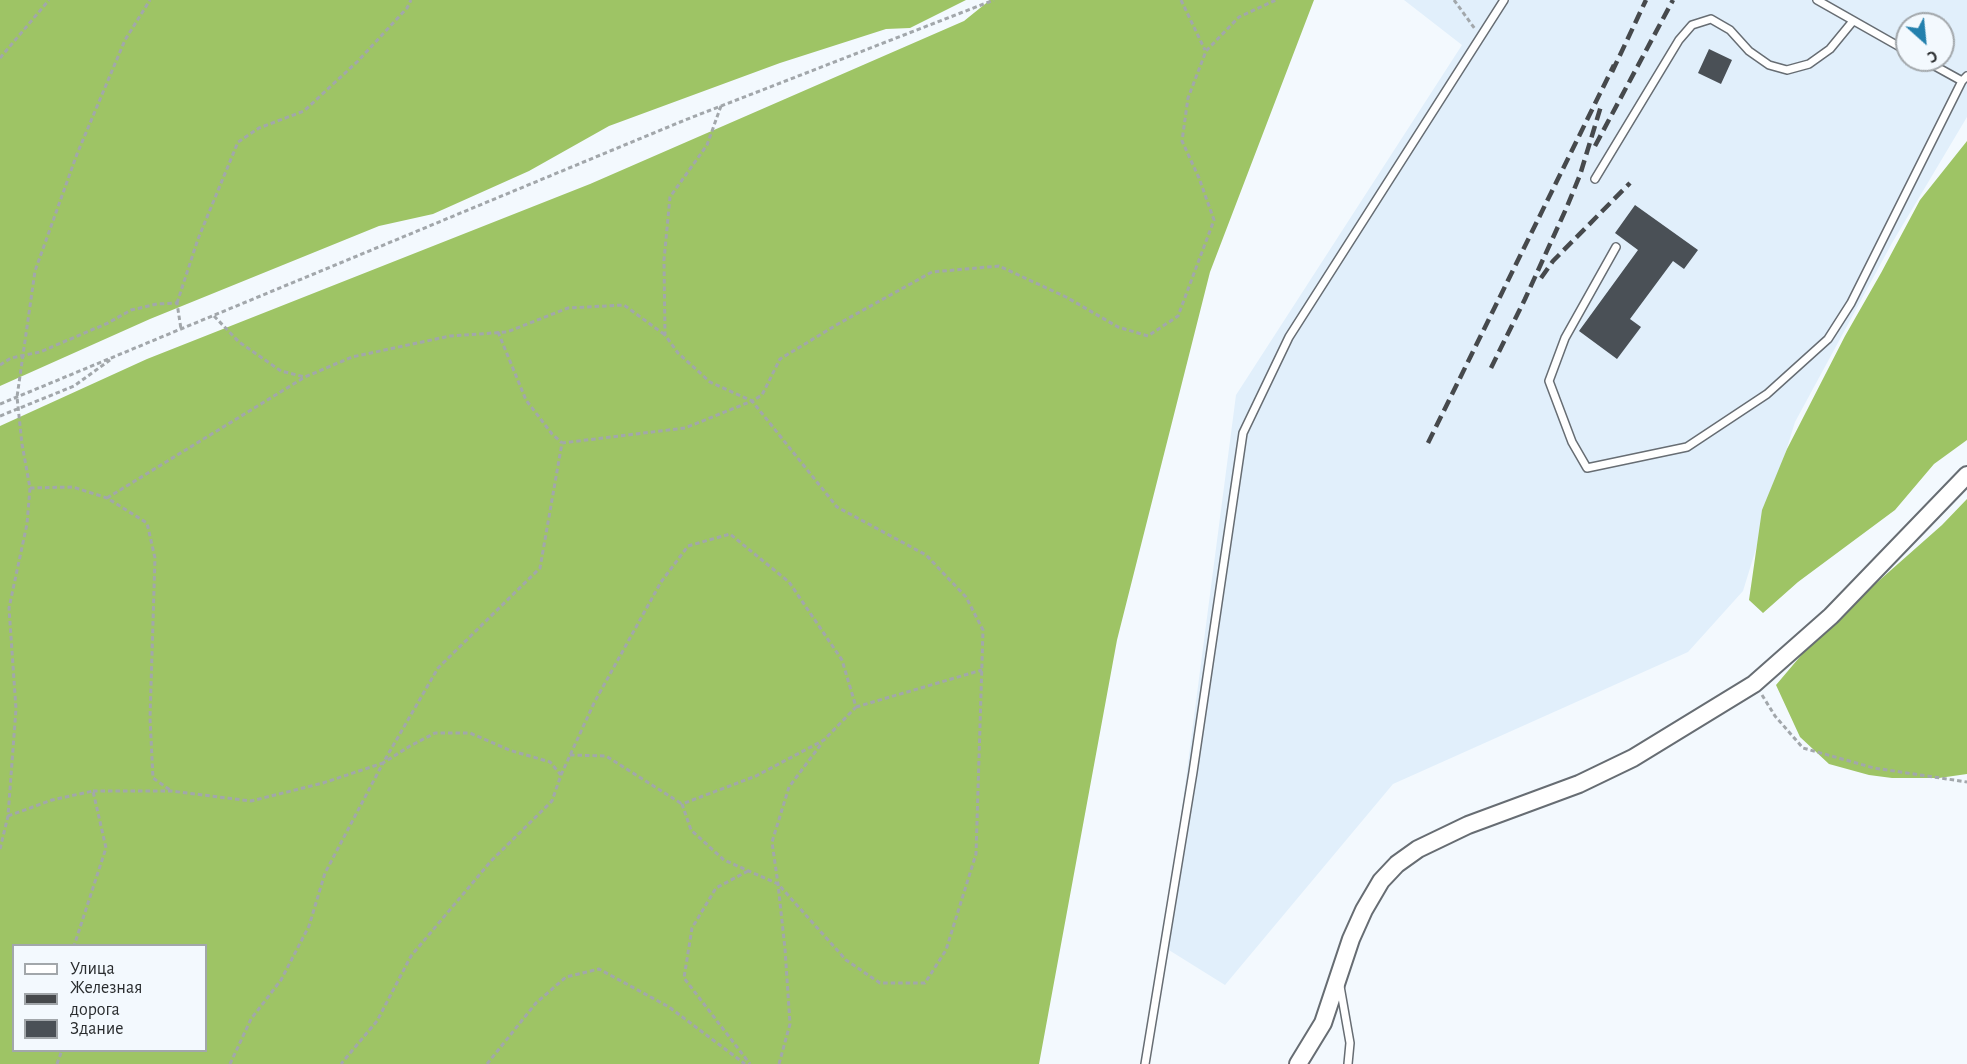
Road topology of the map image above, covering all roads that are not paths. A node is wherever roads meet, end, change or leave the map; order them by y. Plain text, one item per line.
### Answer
1 (1504, 0) edge
2 (1817, 0) edge
3 (1853, 21) junction
4 (1895, 44) edge
5 (1950, 72) edge
6 (1965, 79) edge
7 (1595, 179) dead end
8 (1616, 247) dead end
9 (1967, 475) edge
10 (1339, 980) junction
11 (1145, 1064) edge
12 (1298, 1064) edge
13 (1348, 1064) edge

1 - 11 lane
2 - 3 lane
3 - 4 lane
3 - 7 lane
5 - 6 lane
6 - 8 lane
9 - 10 street
10 - 12 street
10 - 13 lane

